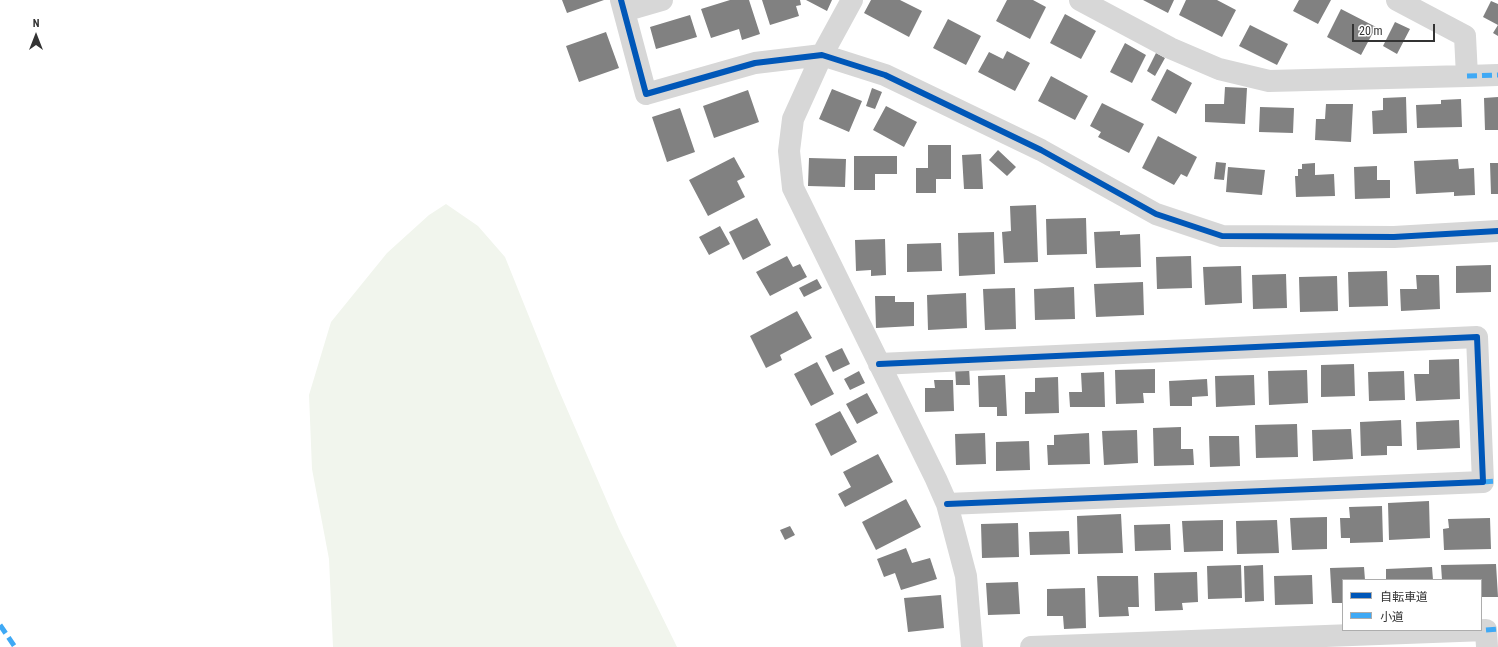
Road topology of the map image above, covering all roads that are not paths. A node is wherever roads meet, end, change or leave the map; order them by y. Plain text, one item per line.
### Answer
1 (662, 0) edge
2 (852, 0) edge
3 (1080, 0) edge
4 (1397, 0) edge
5 (622, 6) edge
6 (822, 55) junction
7 (1498, 75) edge
8 (1467, 76) junction
9 (1498, 231) edge
10 (879, 364) junction
11 (1491, 481) edge
12 (947, 504) junction
13 (1490, 635) edge
14 (972, 647) edge
15 (1031, 647) edge

1 - 5 street
2 - 6 street
3 - 8 street
4 - 8 street
5 - 6 street
6 - 9 street
6 - 10 street
7 - 8 street
10 - 11 street
10 - 12 street
11 - 12 street
12 - 14 street
13 - 15 street

